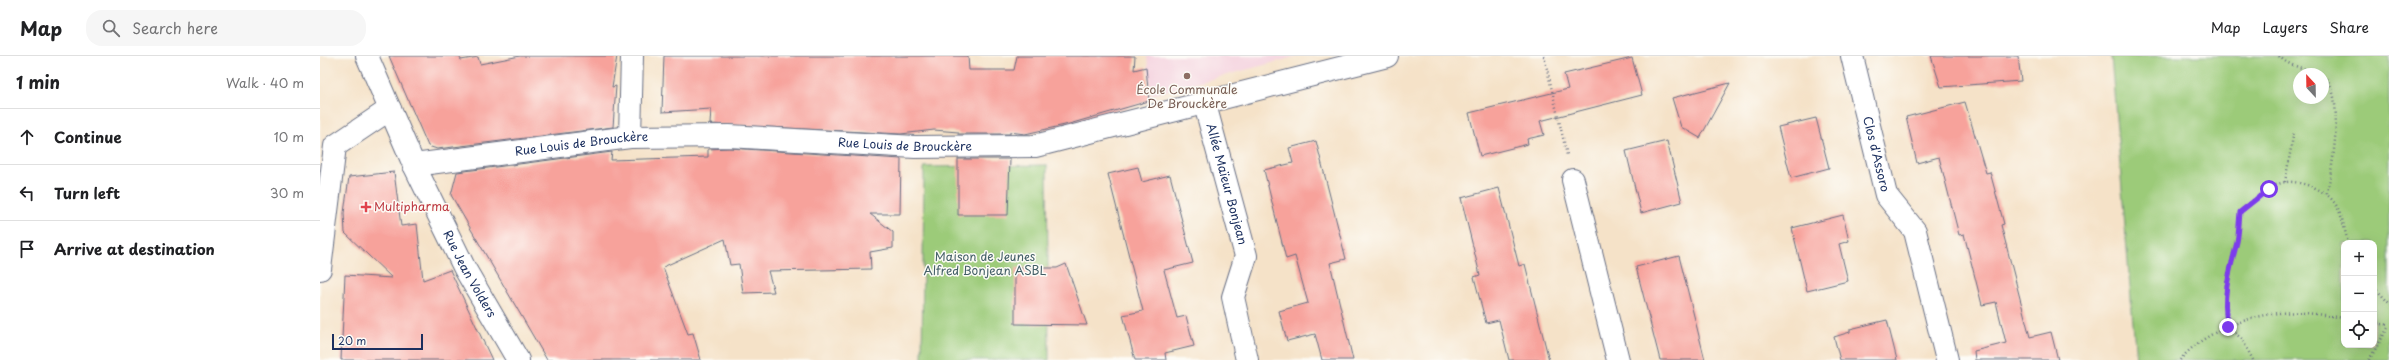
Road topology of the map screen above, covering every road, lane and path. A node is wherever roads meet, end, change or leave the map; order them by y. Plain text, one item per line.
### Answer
1 (367, 56) edge
2 (632, 56) edge
3 (1387, 56) edge
4 (1544, 56) edge
5 (1852, 56) edge
6 (2279, 56) edge
7 (2303, 68) edge
8 (2329, 89) edge
9 (1204, 101) junction
10 (390, 109) junction
11 (2294, 131) dead end
12 (630, 137) junction
13 (414, 165) junction
14 (1573, 180) joint
15 (2285, 182) junction
16 (2327, 193) junction
17 (2347, 240) edge
18 (320, 269) edge
19 (2377, 290) edge
20 (2389, 303) edge
21 (2341, 318) edge
22 (2377, 323) edge
23 (2389, 325) edge
24 (2228, 327) junction
25 (518, 360) edge
26 (1247, 360) edge
27 (1618, 360) edge
28 (1947, 360) edge
29 (2180, 360) edge
30 (2253, 360) edge
31 (2369, 360) edge

1 - 10 street, Rue Jean Volders
2 - 12 street
3 - 9 street, Rue Louis de Brouckère
4 - 14 path
5 - 28 street, Clos d'Assoro
6 - 7 path
8 - 16 path
9 - 12 street, Rue Louis de Brouckère
9 - 26 street, Allée Maïeur Bonjean
10 - 13 street, Rue Jean Volders
10 - 18 street
11 - 15 path
12 - 13 street, Rue Louis de Brouckère
13 - 25 street, Rue Jean Volders
14 - 27 street
15 - 16 path
15 - 24 path
16 - 17 path
19 - 20 path
21 - 24 path
22 - 23 path
23 - 31 path
24 - 29 path
24 - 30 path

